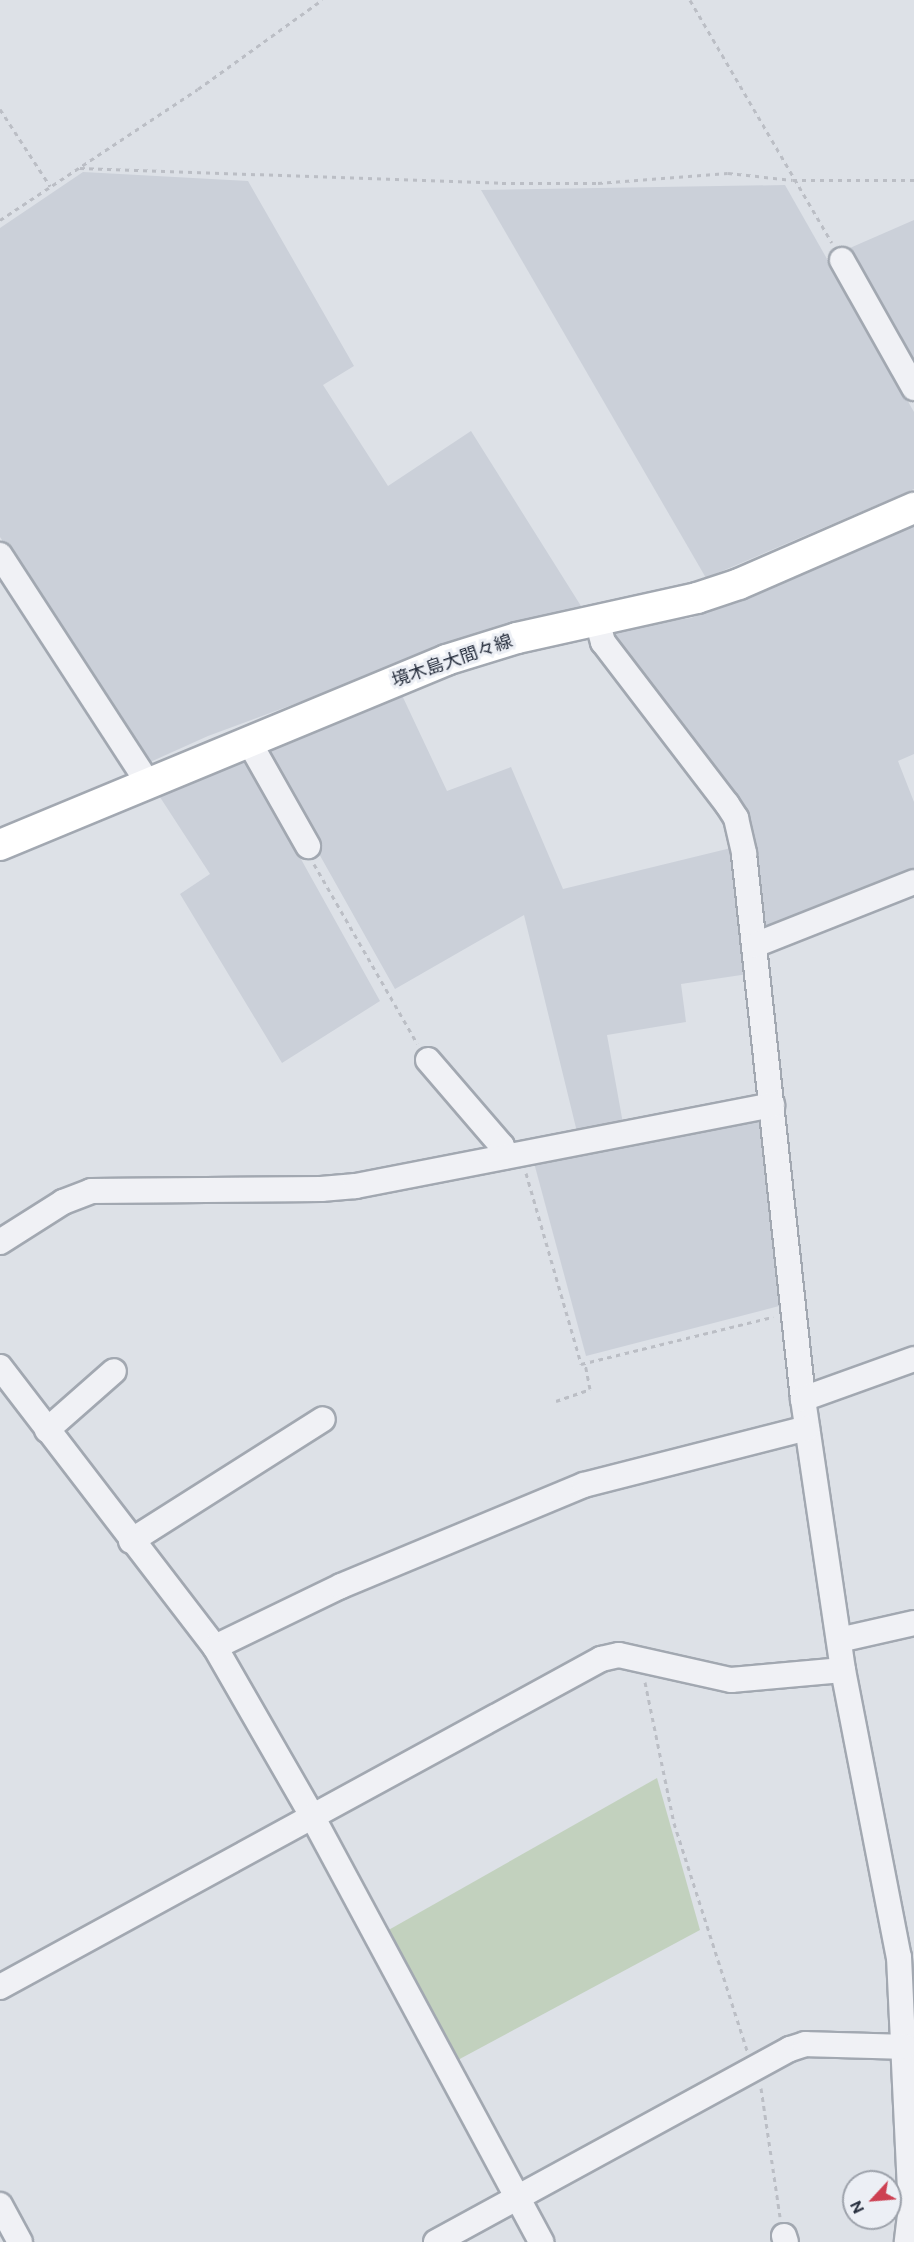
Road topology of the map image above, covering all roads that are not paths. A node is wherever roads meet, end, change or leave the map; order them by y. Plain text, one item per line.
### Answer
1 (842, 260) road end
2 (914, 388) edge
3 (914, 508) edge
4 (0, 555) edge
5 (597, 621) junction
6 (248, 740) junction
7 (147, 781) junction
8 (0, 845) edge
9 (308, 846) road end
10 (914, 882) edge
11 (755, 945) junction
12 (428, 1059) road end
13 (772, 1105) junction
14 (513, 1156) junction
15 (0, 1242) edge
16 (914, 1359) edge
17 (0, 1366) edge
18 (114, 1371) dead end
19 (803, 1399) junction
20 (323, 1419) dead end
21 (807, 1428) junction
22 (47, 1430) junction
23 (131, 1541) junction
24 (914, 1623) edge
25 (838, 1640) junction
26 (216, 1647) junction
27 (843, 1670) junction
28 (312, 1816) junction
29 (0, 1987) edge
30 (905, 2047) junction
31 (910, 2091) edge
32 (518, 2198) junction
33 (0, 2205) edge
34 (20, 2242) edge
35 (436, 2242) edge
36 (541, 2242) edge
37 (907, 2242) edge

1 - 2 street
3 - 5 main road, 境木島大間々線
4 - 7 street
5 - 6 main road, 境木島大間々線
5 - 11 street
6 - 7 main road, 境木島大間々線
6 - 9 street
7 - 8 main road, 境木島大間々線
10 - 11 street
11 - 13 street
12 - 14 street
13 - 14 street
13 - 19 street
14 - 15 street
16 - 19 street
17 - 22 street
18 - 22 street
19 - 21 street
20 - 23 street
21 - 25 street
21 - 26 street
22 - 23 street
23 - 26 street
24 - 25 street
25 - 27 street
26 - 28 street
27 - 28 street
27 - 30 street
28 - 29 street
28 - 32 street
30 - 31 street
30 - 32 street
31 - 37 street
32 - 35 street
32 - 36 street
33 - 34 street

